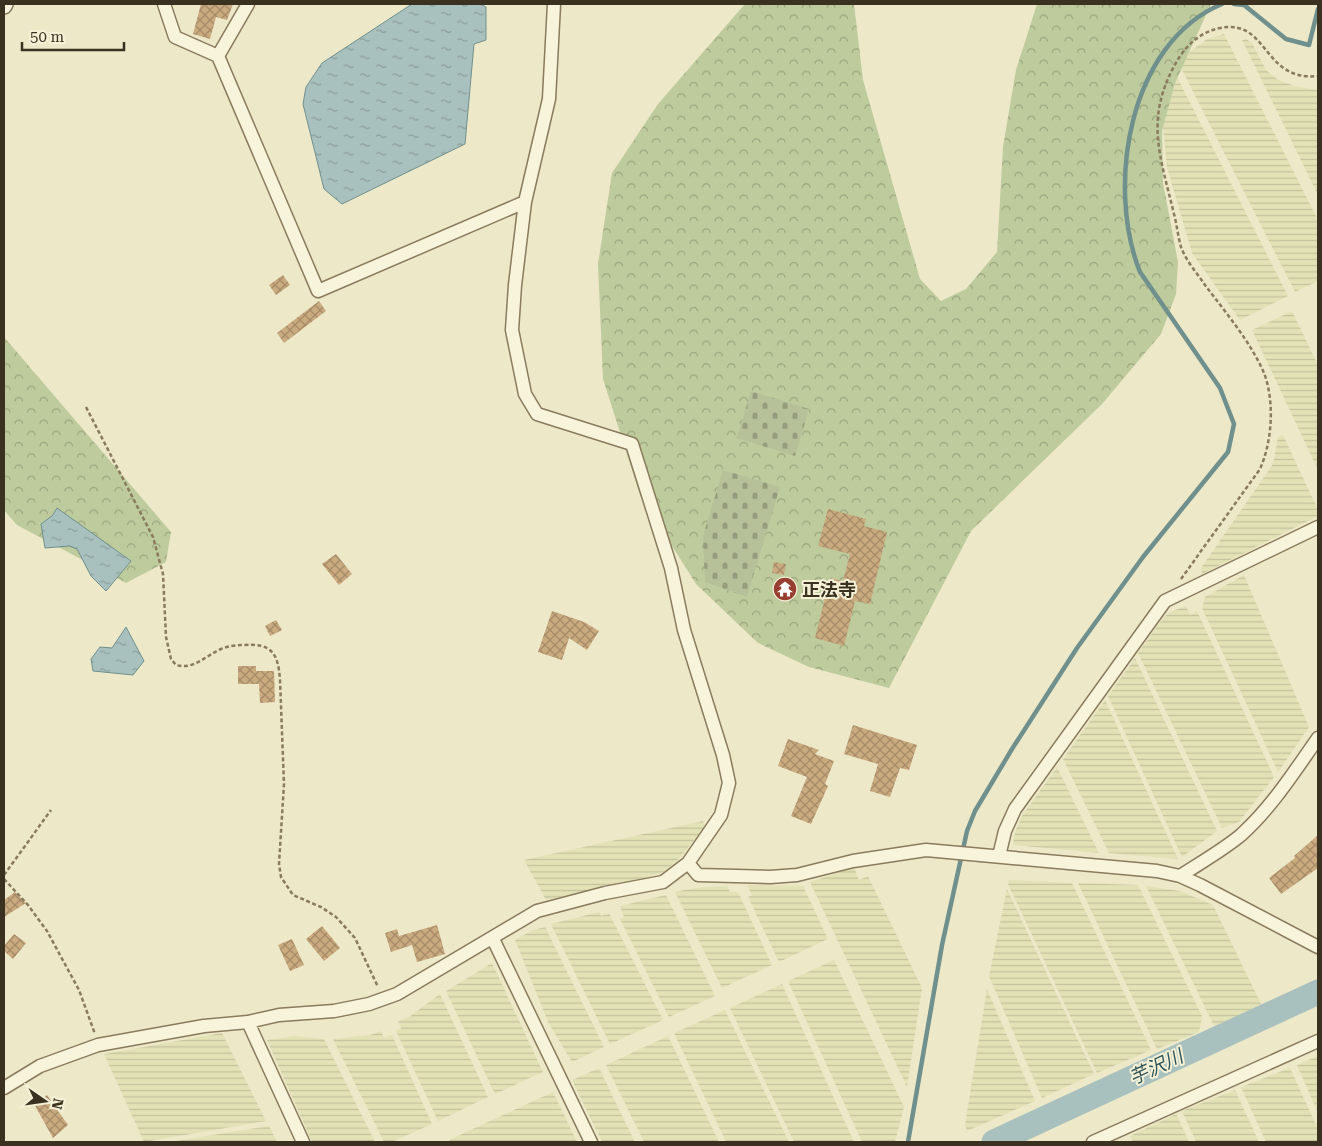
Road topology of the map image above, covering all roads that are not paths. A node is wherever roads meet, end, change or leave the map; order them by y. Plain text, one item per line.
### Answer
1 (164, 4) edge
2 (248, 4) edge
3 (554, 4) edge
4 (218, 56) junction
5 (525, 202) junction
6 (1318, 527) edge
7 (1318, 738) edge
8 (996, 856) junction
9 (688, 863) junction
10 (1180, 876) junction
11 (493, 939) junction
12 (1318, 947) edge
13 (248, 1022) junction
14 (1318, 1041) edge
15 (4, 1088) edge
16 (303, 1142) edge
17 (591, 1142) edge
18 (1094, 1142) edge

1 - 4 street
2 - 4 street
3 - 5 street
4 - 5 street
5 - 9 street
6 - 8 street
7 - 10 street
8 - 9 street
8 - 10 street
9 - 11 street
10 - 12 street
11 - 13 street
11 - 17 street
13 - 15 street
13 - 16 street
14 - 18 street

